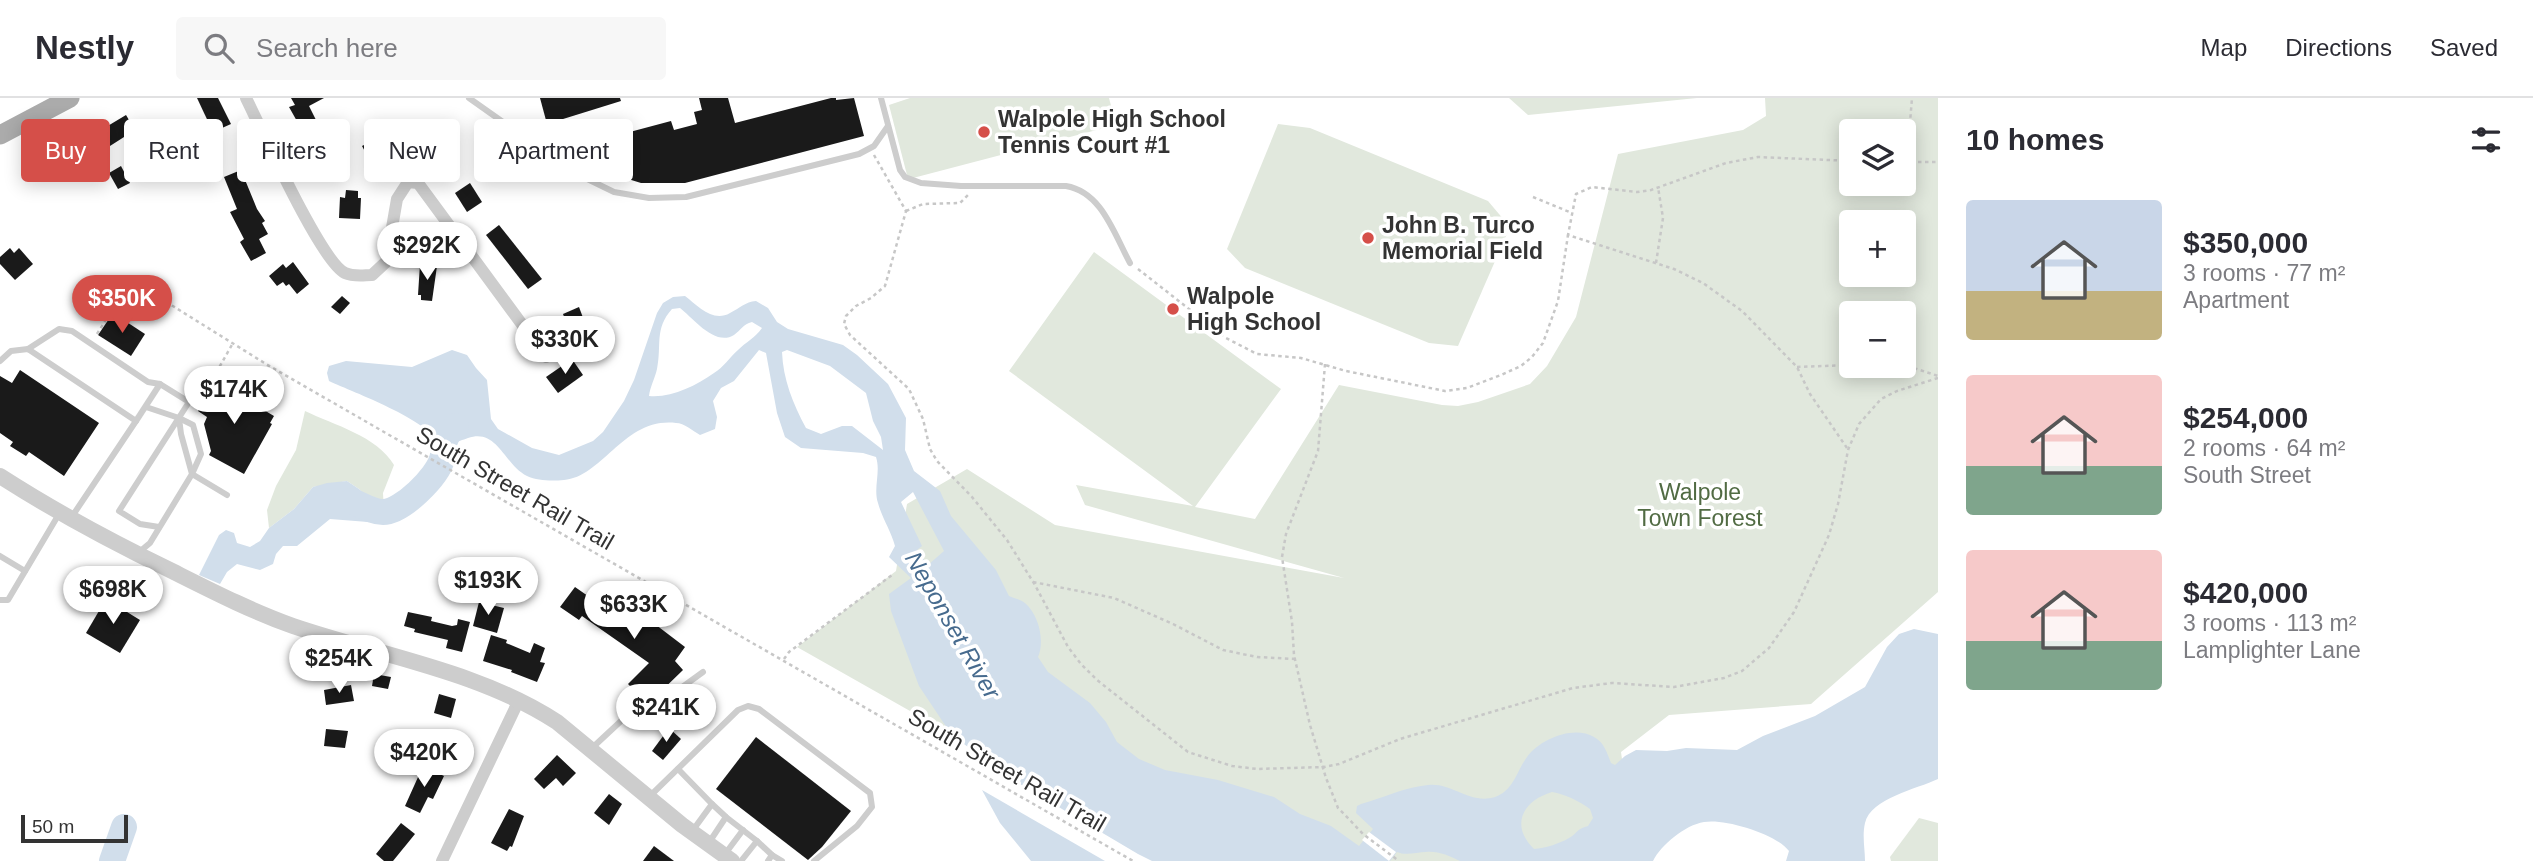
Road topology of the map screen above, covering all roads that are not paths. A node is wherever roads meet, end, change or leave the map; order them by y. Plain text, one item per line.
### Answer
1 (246, 98) edge
2 (469, 98) edge
3 (881, 98) edge
4 (59, 101) edge
5 (888, 127) junction
6 (4, 134) edge
7 (1130, 263) road end
8 (28, 349) junction
9 (546, 358) dead end
10 (0, 361) edge
11 (160, 384) junction
12 (146, 407) junction
13 (179, 418) junction
14 (136, 421) junction
15 (192, 474) junction
16 (0, 476) edge
17 (227, 495) dead end
18 (65, 517) junction
19 (159, 527) junction
20 (137, 555) junction
21 (0, 556) edge
22 (26, 571) junction
23 (0, 600) edge
24 (703, 672) dead end
25 (519, 700) junction
26 (591, 750) junction
27 (678, 769) junction
28 (649, 798) junction
29 (712, 804) junction
30 (726, 817) junction
31 (743, 830) junction
32 (692, 832) junction
33 (757, 841) junction
34 (708, 844) junction
35 (728, 858) edge
36 (770, 858) edge
37 (442, 861) edge
38 (741, 861) edge
39 (782, 861) edge
40 (814, 861) edge

1 - 9 street
2 - 5 lane
3 - 5 lane
4 - 6 main road
5 - 7 lane
8 - 10 lane
8 - 11 lane
8 - 14 lane
11 - 12 lane
11 - 13 lane
12 - 13 lane
12 - 14 lane
13 - 15 lane
13 - 15 lane
13 - 19 lane
14 - 18 lane
15 - 17 lane
15 - 19 lane
16 - 18 street
18 - 20 street
18 - 22 lane
19 - 20 lane
20 - 25 street
21 - 22 lane
22 - 23 lane
24 - 26 lane
25 - 26 street
25 - 37 street
26 - 28 street
27 - 28 lane
27 - 29 lane
27 - 40 lane
28 - 32 street
29 - 30 lane
29 - 32 lane
30 - 31 lane
30 - 34 lane
31 - 33 lane
31 - 35 lane
32 - 34 street
33 - 36 lane
33 - 38 lane
34 - 35 street
36 - 39 lane

